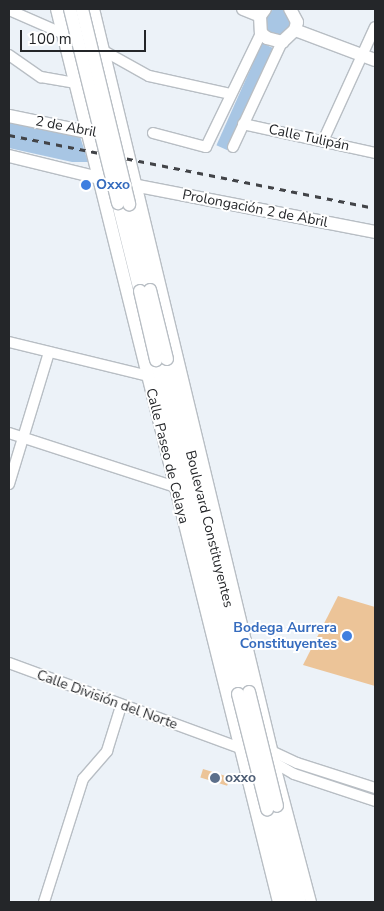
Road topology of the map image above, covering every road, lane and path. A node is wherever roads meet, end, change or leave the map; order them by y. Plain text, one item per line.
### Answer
1 (58, 9) edge
2 (70, 9) edge
3 (82, 9) edge
4 (93, 9) edge
5 (243, 9) edge
6 (9, 10) edge
7 (294, 10) edge
8 (262, 12) edge
9 (375, 27) edge
10 (295, 30) junction
11 (261, 33) junction
12 (64, 34) junction
13 (282, 42) junction
14 (104, 51) junction
15 (9, 55) edge
16 (362, 55) junction
17 (375, 60) edge
18 (129, 67) junction
19 (109, 74) junction
20 (76, 82) junction
21 (230, 94) junction
22 (9, 116) edge
23 (243, 124) junction
24 (86, 132) junction
25 (153, 133) dead end
26 (124, 138) junction
27 (323, 141) junction
28 (233, 147) dead end
29 (375, 153) edge
30 (9, 156) edge
31 (98, 178) junction
32 (135, 186) junction
33 (118, 204) junction
34 (141, 210) junction
35 (375, 232) edge
36 (167, 313) junction
37 (134, 319) junction
38 (9, 342) edge
39 (49, 352) junction
40 (161, 357) junction
41 (148, 376) junction
42 (9, 433) edge
43 (23, 438) junction
44 (9, 484) edge
45 (175, 487) junction
46 (9, 663) edge
47 (262, 704) junction
48 (121, 706) junction
49 (229, 707) junction
50 (238, 741) junction
51 (273, 756) junction
52 (280, 783) junction
53 (375, 788) edge
54 (252, 794) junction
55 (375, 801) edge
56 (272, 807) junction
57 (44, 902) edge
58 (279, 902) edge
59 (290, 902) edge
60 (300, 902) edge
61 (311, 902) edge

1 - 12 main road, Calle Paseo de Celaya
2 - 33 main road, bridge
3 - 33 main road, bridge
4 - 14 main road, Calle Paseo de Celaya
5 - 8 main road
6 - 12 street
7 - 10 main road
8 - 11 main road
9 - 16 street
10 - 13 main road
10 - 16 main road
11 - 13 main road
11 - 21 street
12 - 20 main road, Calle Paseo de Celaya
13 - 23 street
14 - 18 street
14 - 19 main road, Calle Paseo de Celaya
15 - 20 street
16 - 17 main road
16 - 27 street
18 - 19 street
18 - 21 street
19 - 20 street
19 - 26 main road, Calle Paseo de Celaya
20 - 24 main road, Calle Paseo de Celaya
21 - 25 street
22 - 24 main road, 2 de Abril
23 - 27 street, Calle Tulipán
23 - 28 street
24 - 26 main road, 2 de Abril
24 - 31 main road, Calle Paseo de Celaya
26 - 32 main road, Calle Paseo de Celaya
27 - 29 street, Calle Tulipán
30 - 31 main road, Prolongación 2 de Abril
31 - 32 main road, Prolongación 2 de Abril
31 - 33 main road, Calle Paseo de Celaya
32 - 34 main road, Calle Paseo de Celaya
32 - 35 main road, Prolongación 2 de Abril
33 - 34 street
33 - 37 main road, Calle Paseo de Celaya
33 - 40 main road, bridge
34 - 36 main road, Calle Paseo de Celaya
36 - 37 street
36 - 40 main road, Calle Paseo de Celaya
37 - 40 main road, Calle Paseo de Celaya
38 - 39 street
39 - 41 street
39 - 43 street
40 - 41 main road, Calle Paseo de Celaya
40 - 47 main road, Calle Paseo de Celaya
40 - 56 main road, Boulevard Constituyentes, bridge
41 - 45 main road, Calle Paseo de Celaya
42 - 43 street
43 - 44 street
43 - 45 street
45 - 49 main road, Calle Paseo de Celaya
46 - 48 street, Calle División del Norte
47 - 49 street
47 - 51 main road, Calle Paseo de Celaya
48 - 50 street, Calle División del Norte
48 - 57 street
49 - 50 main road, Calle Paseo de Celaya
50 - 51 street, Calle División del Norte
50 - 54 main road, Calle Paseo de Celaya
51 - 52 street, Calle Paseo de Celaya
51 - 53 street
51 - 55 street
52 - 54 street
52 - 61 street, Calle Paseo de Celaya
54 - 58 main road, Calle Paseo de Celaya
56 - 59 main road, Boulevard Constituyentes
56 - 60 main road, Boulevard Constituyentes

